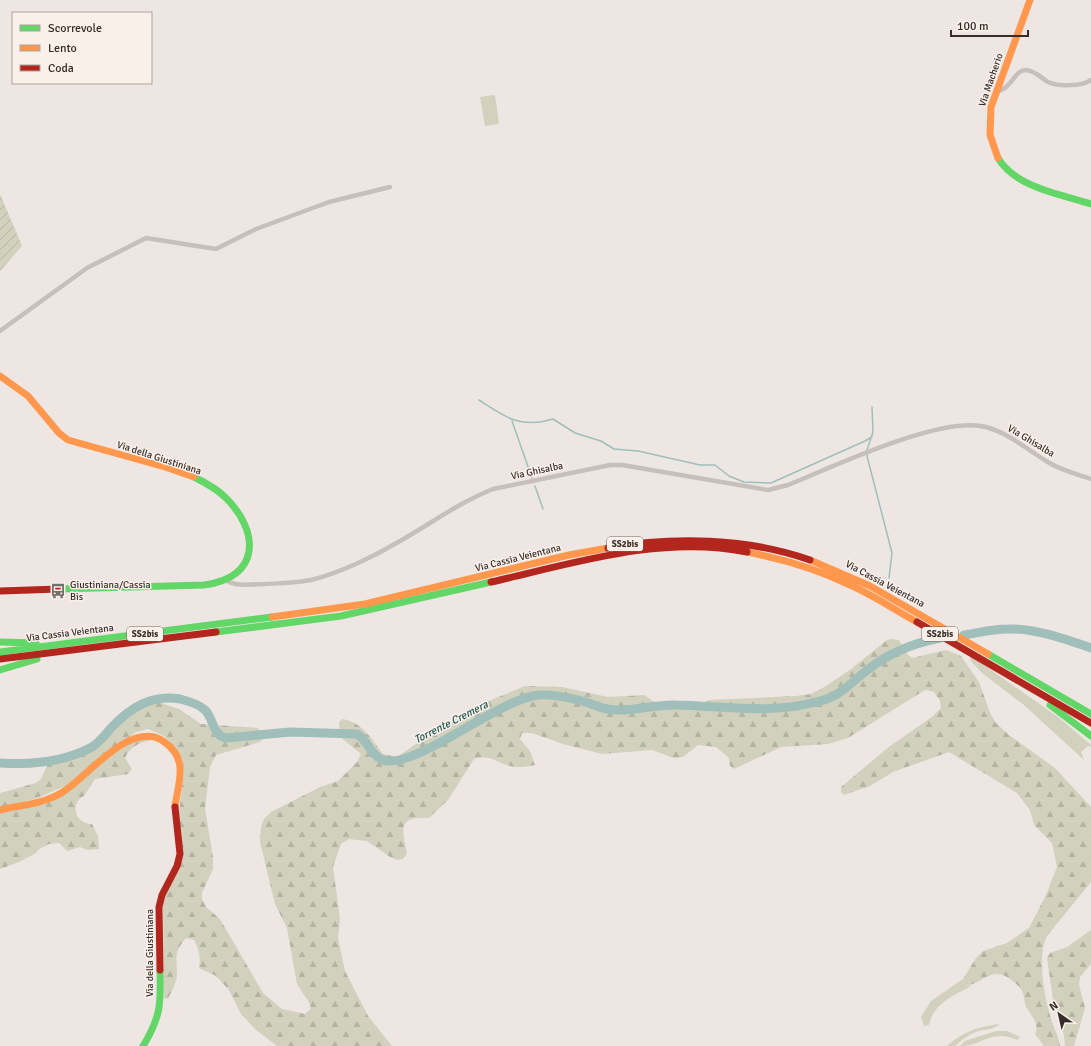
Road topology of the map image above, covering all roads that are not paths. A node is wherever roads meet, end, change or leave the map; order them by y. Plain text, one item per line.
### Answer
1 (1030, 0) edge
2 (1091, 80) edge
3 (997, 91) junction
4 (390, 187) dead end
5 (1091, 204) edge
6 (0, 331) edge
7 (0, 376) edge
8 (1091, 480) edge
9 (227, 581) junction
10 (0, 591) edge
11 (330, 613) junction
12 (0, 642) edge
13 (67, 644) junction
14 (62, 651) junction
15 (0, 652) edge
16 (980, 653) junction
17 (0, 659) edge
18 (0, 670) edge
19 (1016, 670) junction
20 (1015, 679) junction
21 (1091, 707) edge
22 (1091, 714) edge
23 (1091, 723) edge
24 (1091, 736) edge
25 (0, 810) edge
26 (143, 1046) edge

1 - 3 main road, Via Macherio
2 - 3 street
3 - 5 main road, Via Macherio
4 - 6 street
7 - 9 main road, Via della Giustiniana
8 - 9 street, Via Ghisalba
9 - 10 main road, Via della Giustiniana
11 - 13 main road, Via Cassia Veientana / SS2bis
11 - 14 main road, Via Cassia Veientana / SS2bis
11 - 16 main road, Via Cassia Veientana / SS2bis
12 - 13 main road
13 - 15 main road, Via Cassia Veientana / SS2bis
14 - 17 main road, Via Cassia Veientana / SS2bis
14 - 18 main road
16 - 19 main road, Via Cassia Veientana / SS2bis
16 - 20 main road, Via Cassia Veientana / SS2bis
19 - 21 main road
19 - 22 main road
20 - 23 main road
20 - 24 main road
25 - 26 main road, Via della Giustiniana

